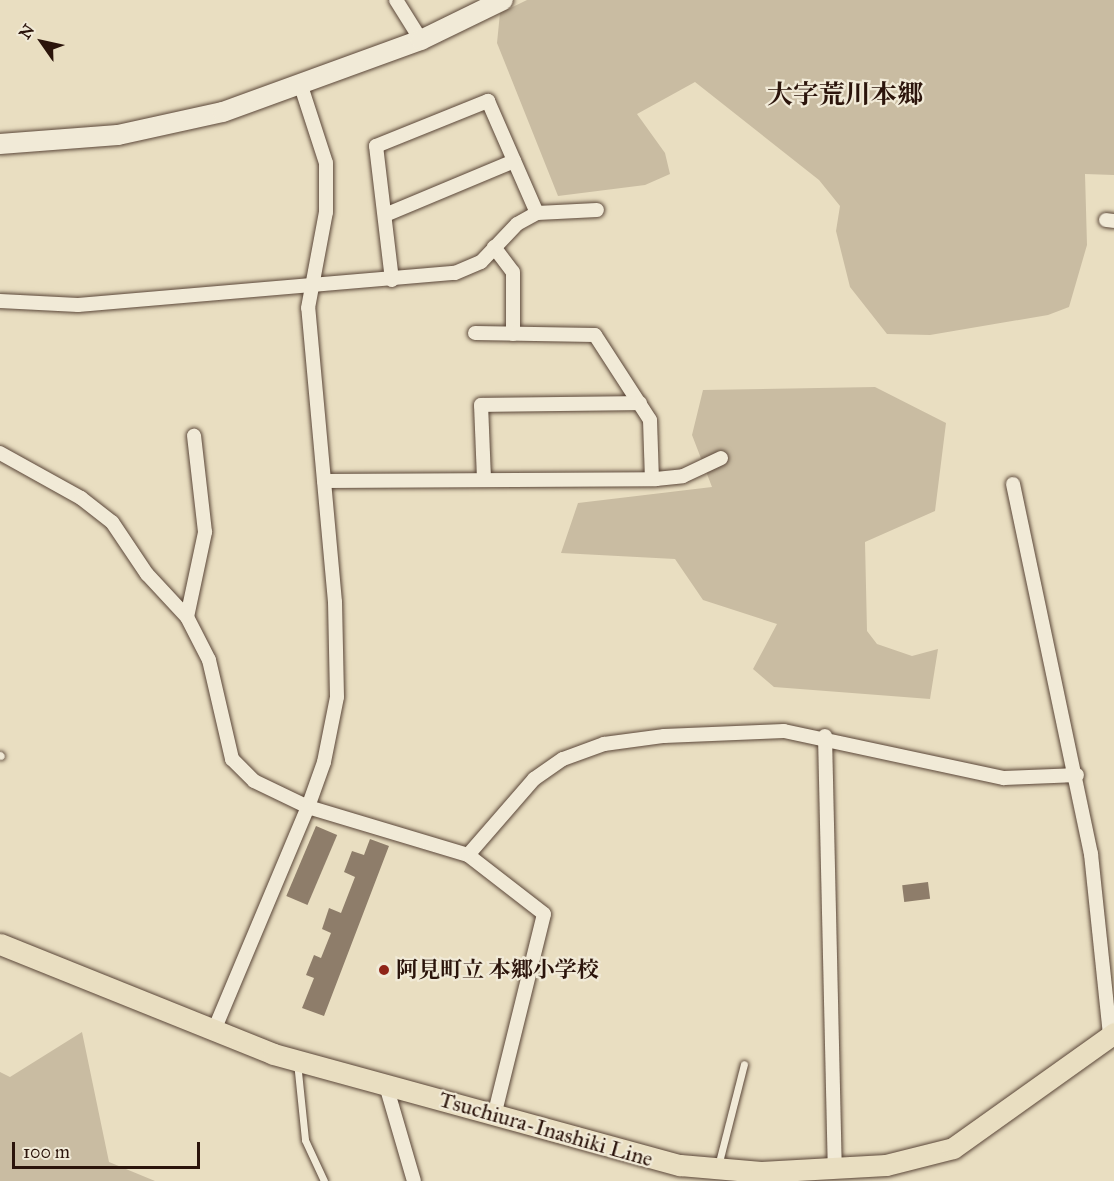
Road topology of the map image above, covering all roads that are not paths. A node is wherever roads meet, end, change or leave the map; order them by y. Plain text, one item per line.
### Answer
1 (396, 0) edge
2 (503, 0) edge
3 (421, 40) junction
4 (301, 86) junction
5 (0, 144) edge
6 (514, 161) junction
7 (597, 210) dead end
8 (537, 213) junction
9 (384, 215) junction
10 (494, 248) junction
11 (392, 280) junction
12 (311, 285) junction
13 (0, 301) edge
14 (475, 333) dead end
15 (513, 334) junction
16 (640, 403) junction
17 (194, 436) dead end
18 (0, 453) edge
19 (721, 458) dead end
20 (651, 478) junction
21 (484, 479) junction
22 (324, 481) junction
23 (1013, 484) dead end
24 (188, 617) junction
25 (825, 736) junction
26 (1077, 775) junction
27 (308, 807) junction
28 (468, 855) junction
29 (0, 944) edge
30 (215, 1028) junction
31 (1112, 1034) edge
32 (296, 1060) junction
33 (744, 1064) dead end
34 (385, 1082) junction
35 (494, 1116) junction
36 (835, 1168) junction
37 (717, 1169) junction
38 (804, 1175) edge
39 (324, 1181) edge
40 (414, 1181) edge

1 - 3 street
2 - 3 street
3 - 4 street
4 - 5 street
4 - 12 street
6 - 8 street
6 - 9 street
6 - 9 street
7 - 8 street
8 - 10 street
9 - 11 street
10 - 11 street
10 - 15 street
11 - 12 street
12 - 13 street
12 - 22 street
14 - 15 street
15 - 16 street
16 - 20 street
16 - 21 street
17 - 24 street
18 - 24 street
19 - 20 street
20 - 21 street
21 - 22 street
22 - 27 street
23 - 26 street
24 - 27 street
25 - 26 street
25 - 28 street
25 - 36 street
26 - 31 street
27 - 28 street
27 - 30 street
28 - 35 street
29 - 30 main road, Tsuchiura-Inashiki Line
30 - 32 main road, Tsuchiura-Inashiki Line
31 - 36 main road, Tsuchiura-Inashiki Line
32 - 34 main road, Tsuchiura-Inashiki Line
32 - 39 lane
33 - 37 lane
34 - 35 main road, Tsuchiura-Inashiki Line
34 - 40 street
35 - 37 main road, Tsuchiura-Inashiki Line
36 - 38 main road, Tsuchiura-Inashiki Line
37 - 38 main road, Tsuchiura-Inashiki Line

